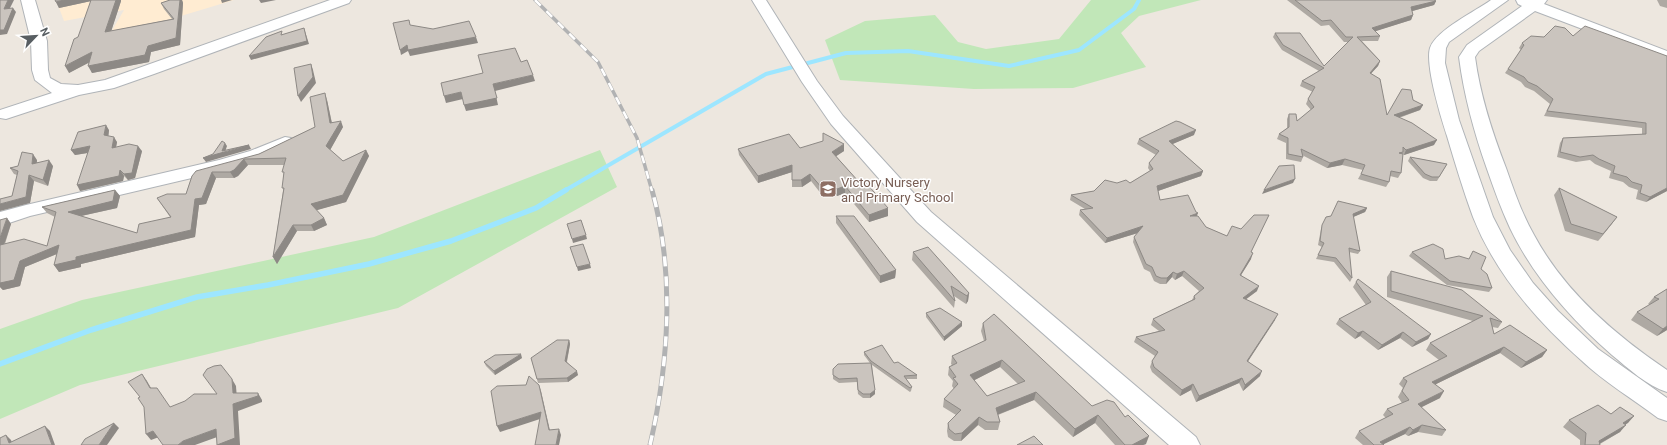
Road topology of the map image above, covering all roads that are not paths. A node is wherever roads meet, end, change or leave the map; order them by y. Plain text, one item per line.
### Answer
1 (28, 0) edge
2 (344, 0) edge
3 (759, 0) edge
4 (1500, 0) edge
5 (1531, 1) edge
6 (1667, 56) edge
7 (43, 80) junction
8 (78, 90) junction
9 (3, 116) edge
10 (285, 142) edge
11 (0, 219) edge
12 (1667, 383) edge
13 (1667, 410) edge
14 (1187, 445) edge

1 - 7 street
2 - 8 street
3 - 14 street
4 - 13 street
5 - 6 street
5 - 12 street
7 - 8 street
7 - 9 street
8 - 9 street
10 - 11 street

